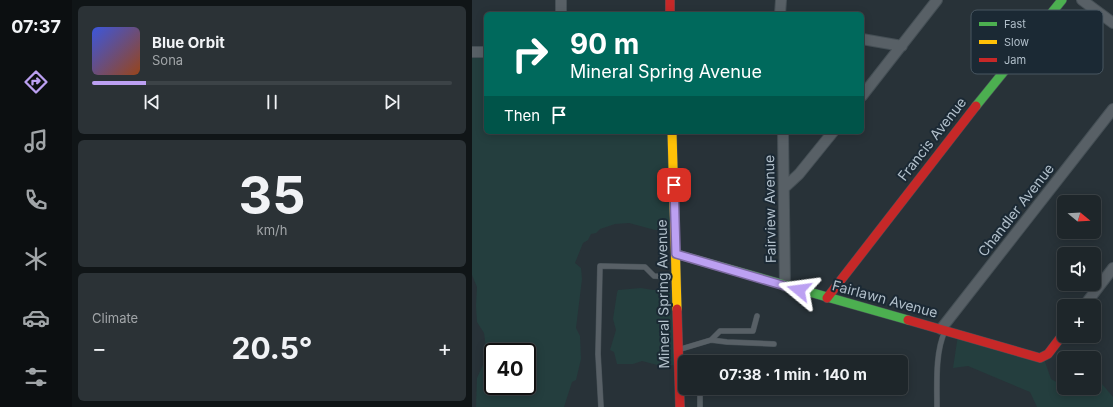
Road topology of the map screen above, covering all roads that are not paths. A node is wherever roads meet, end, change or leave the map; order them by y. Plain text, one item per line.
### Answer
1 (561, 0) edge
2 (670, 0) edge
3 (781, 0) edge
4 (937, 0) edge
5 (1062, 0) edge
6 (1082, 0) edge
7 (1054, 10) edge
8 (1095, 10) edge
9 (561, 12) edge
10 (670, 12) edge
11 (780, 12) edge
12 (1103, 16) edge
13 (1113, 23) edge
14 (864, 39) edge
15 (902, 46) junction
16 (472, 52) edge
17 (484, 52) edge
18 (1001, 74) edge
19 (864, 94) edge
20 (1113, 109) edge
21 (672, 134) edge
22 (783, 134) edge
23 (831, 134) edge
24 (784, 187) junction
25 (676, 254) junction
26 (1113, 268) edge
27 (676, 277) junction
28 (785, 286) junction
29 (827, 298) junction
30 (1089, 299) edge
31 (757, 316) dead end
32 (943, 330) junction
33 (711, 340) junction
34 (1057, 342) edge
35 (774, 344) dead end
36 (678, 350) junction
37 (679, 355) edge
38 (681, 395) edge
39 (700, 395) edge
40 (600, 407) edge
41 (680, 407) edge
42 (700, 407) edge
43 (937, 407) edge

1 - 9 street
2 - 10 street
3 - 11 street
4 - 15 street
5 - 7 street, Francis Avenue
6 - 8 street
12 - 13 street
14 - 15 street
15 - 19 street
16 - 17 street
18 - 29 street, Francis Avenue
20 - 32 street, Chandler Avenue
21 - 25 street, Mineral Spring Avenue
22 - 24 street, Fairview Avenue
23 - 24 street
24 - 28 street, Fairview Avenue
25 - 27 street, Mineral Spring Avenue
25 - 28 street, Fairlawn Avenue
26 - 30 street
27 - 36 street, Mineral Spring Avenue
27 - 40 lane
28 - 29 street, Fairlawn Avenue
29 - 32 street, Fairlawn Avenue
31 - 33 lane
32 - 34 street, Fairlawn Avenue
32 - 43 lane
33 - 35 lane
33 - 36 lane
36 - 37 street, Mineral Spring Avenue
38 - 41 street, Mineral Spring Avenue
39 - 42 lane

